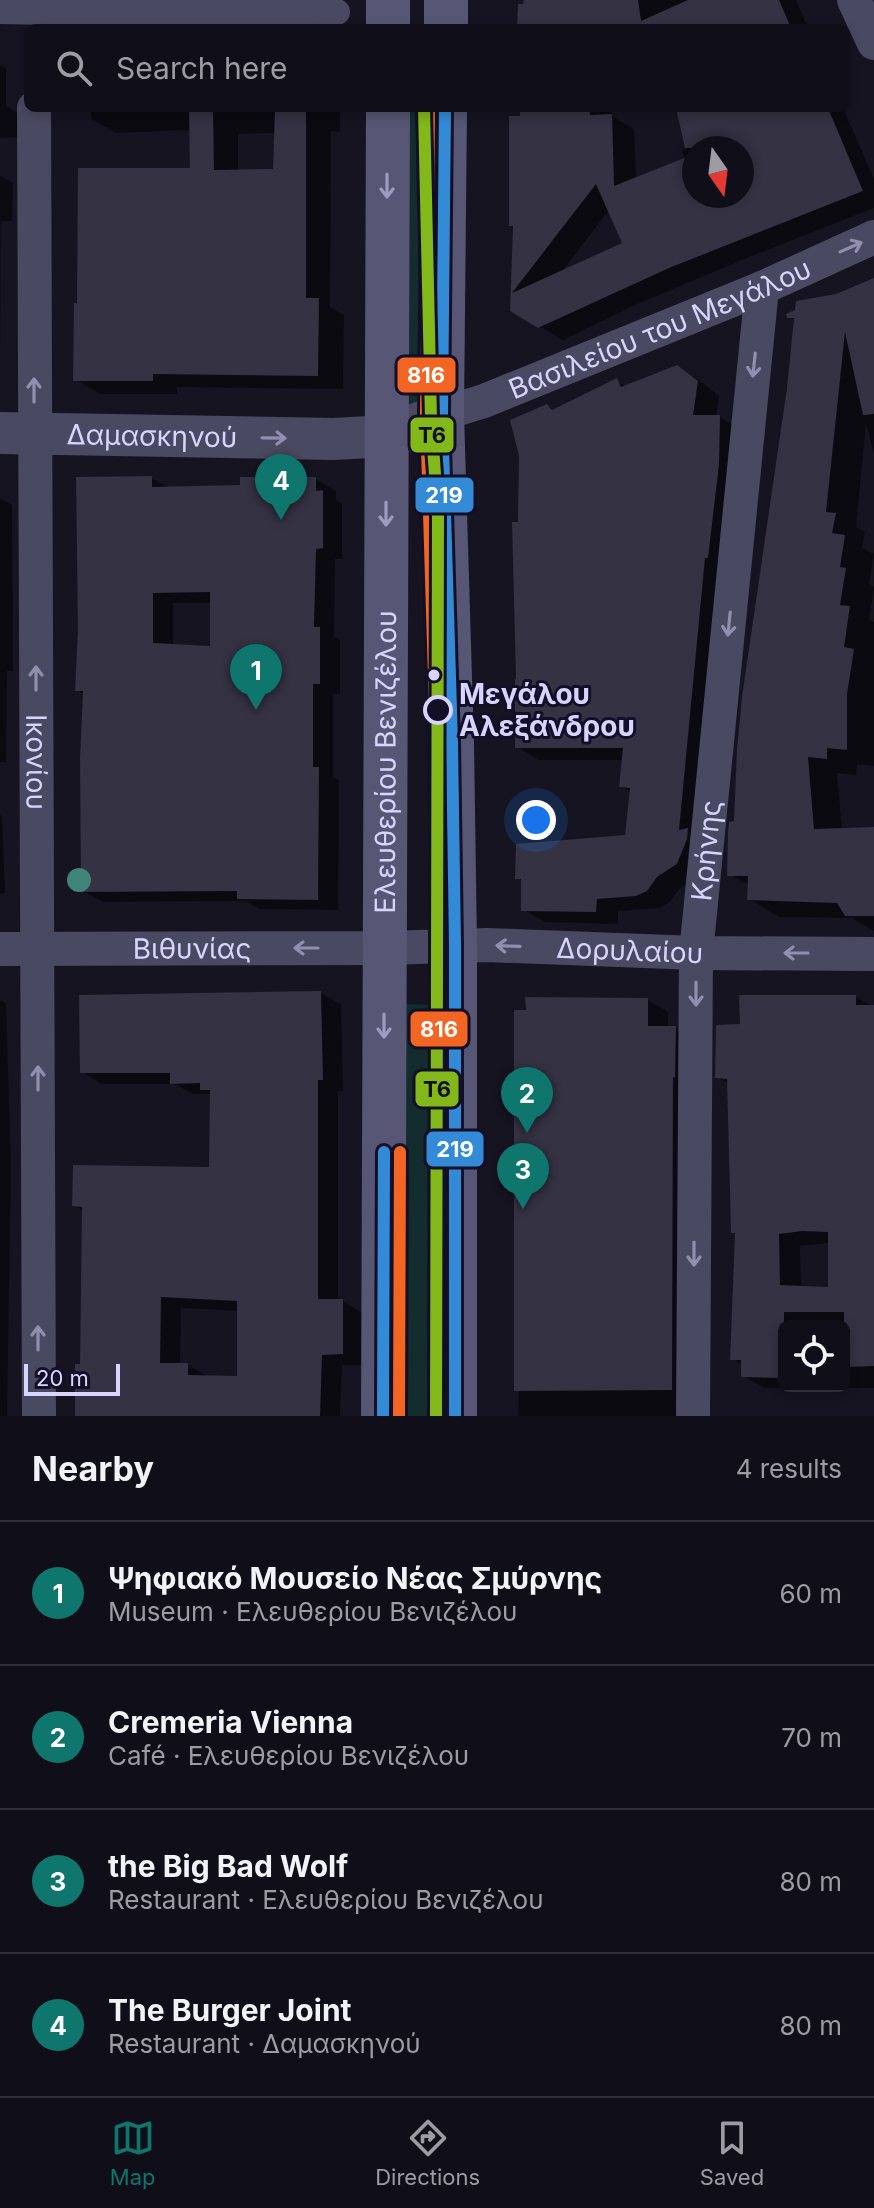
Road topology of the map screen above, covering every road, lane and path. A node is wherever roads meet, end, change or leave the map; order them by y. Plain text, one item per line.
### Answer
1 (388, 0) edge
2 (446, 0) edge
3 (854, 0) edge
4 (0, 7) edge
5 (35, 12) edge
6 (337, 12) dead end
7 (302, 13) joint
8 (388, 24) edge
9 (446, 24) edge
10 (874, 43) edge
11 (34, 112) edge
12 (388, 112) edge
13 (445, 112) edge
14 (874, 237) edge
15 (762, 288) junction
16 (442, 414) junction
17 (17, 433) edge
18 (387, 436) junction
19 (455, 945) junction
20 (384, 948) junction
21 (0, 949) edge
22 (38, 949) junction
23 (696, 953) junction
24 (874, 954) edge
25 (39, 1416) edge
26 (383, 1416) edge
27 (455, 1416) edge
28 (693, 1416) edge

1 - 8 main road
2 - 9 main road
3 - 10 street
4 - 5 street
5 - 7 street
6 - 7 street
17 -> 11 street, Ικονίου
12 -> 18 main road, Ελευθερίου Βενιζέλου
13 - 16 main road
15 -> 14 street, Βασιλείου του Μεγάλου
15 - 16 street, Βασιλείου του Μεγάλου
15 -> 23 street, Κρήνης
16 - 18 street, Δαμασκηνού
16 - 19 main road
17 -> 18 street, Δαμασκηνού
22 -> 17 street, Ικονίου
18 -> 20 main road, Ελευθερίου Βενιζέλου
19 - 20 street, Δορυλαίου
23 -> 19 street, Δορυλαίου
19 - 27 main road
20 -> 22 street, Βιθυνίας
20 -> 26 main road, Ελευθερίου Βενιζέλου
21 - 22 street, Βιθυνίας
25 -> 22 street, Ικονίου
24 -> 23 street, Δορυλαίου
23 -> 28 street, Κρήνης

